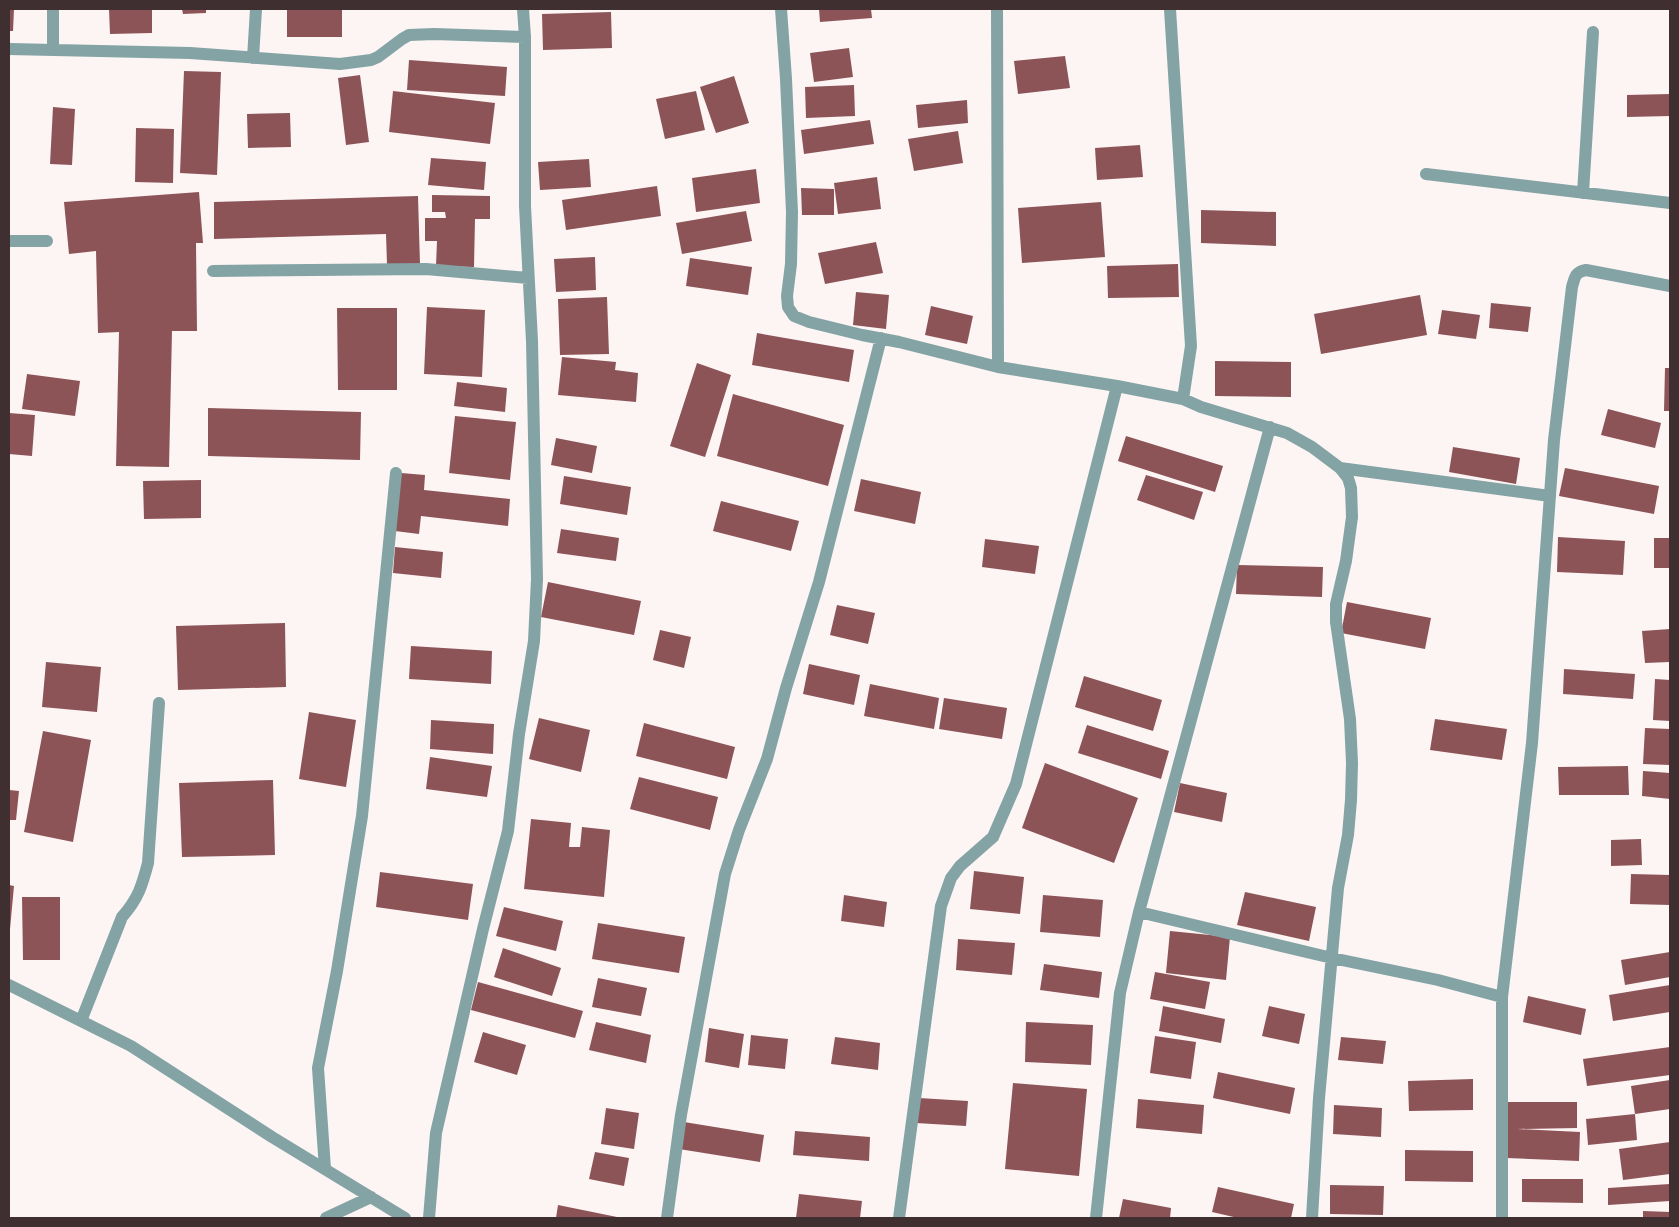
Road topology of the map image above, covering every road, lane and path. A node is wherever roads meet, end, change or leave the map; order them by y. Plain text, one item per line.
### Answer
1 (53, 9) edge
2 (256, 9) edge
3 (523, 9) edge
4 (781, 9) edge
5 (997, 9) edge
6 (1170, 9) edge
7 (1593, 32) dead end
8 (525, 37) junction
9 (9, 49) edge
10 (53, 50) junction
11 (254, 58) junction
12 (1426, 174) dead end
13 (1583, 193) junction
14 (1670, 203) edge
15 (9, 241) edge
16 (47, 241) dead end
17 (213, 271) dead end
18 (528, 278) junction
19 (1670, 286) edge
20 (882, 338) junction
21 (998, 367) junction
22 (1117, 386) junction
23 (1183, 399) junction
24 (1270, 427) junction
25 (1340, 468) junction
26 (396, 473) dead end
27 (1550, 496) junction
28 (159, 703) dead end
29 (1139, 912) junction
30 (1332, 958) junction
31 (9, 985) edge
32 (1502, 998) junction
33 (81, 1021) junction
34 (325, 1168) junction
35 (371, 1197) junction
36 (326, 1218) edge
37 (405, 1218) edge
38 (429, 1218) edge
39 (667, 1218) edge
40 (899, 1218) edge
41 (1096, 1218) edge
42 (1312, 1218) edge
43 (1502, 1218) edge

1 - 10 street
2 - 11 street
3 - 8 street
4 - 20 street
5 - 21 street
6 - 23 street
7 - 13 street
8 - 11 street
8 - 18 street
9 - 10 street
10 - 11 street
12 - 13 street
13 - 14 street
15 - 16 street
17 - 18 street
18 - 38 street
19 - 27 street
20 - 21 street
20 - 39 street
21 - 22 street
22 - 23 street
22 - 40 street
23 - 24 street
24 - 25 street
24 - 29 street
25 - 27 street
25 - 30 street
26 - 34 street
27 - 32 street
28 - 33 street
29 - 30 street
29 - 41 street
30 - 32 street
30 - 42 street
31 - 33 street
32 - 43 street
33 - 34 street
34 - 35 street
35 - 36 street
35 - 37 street

